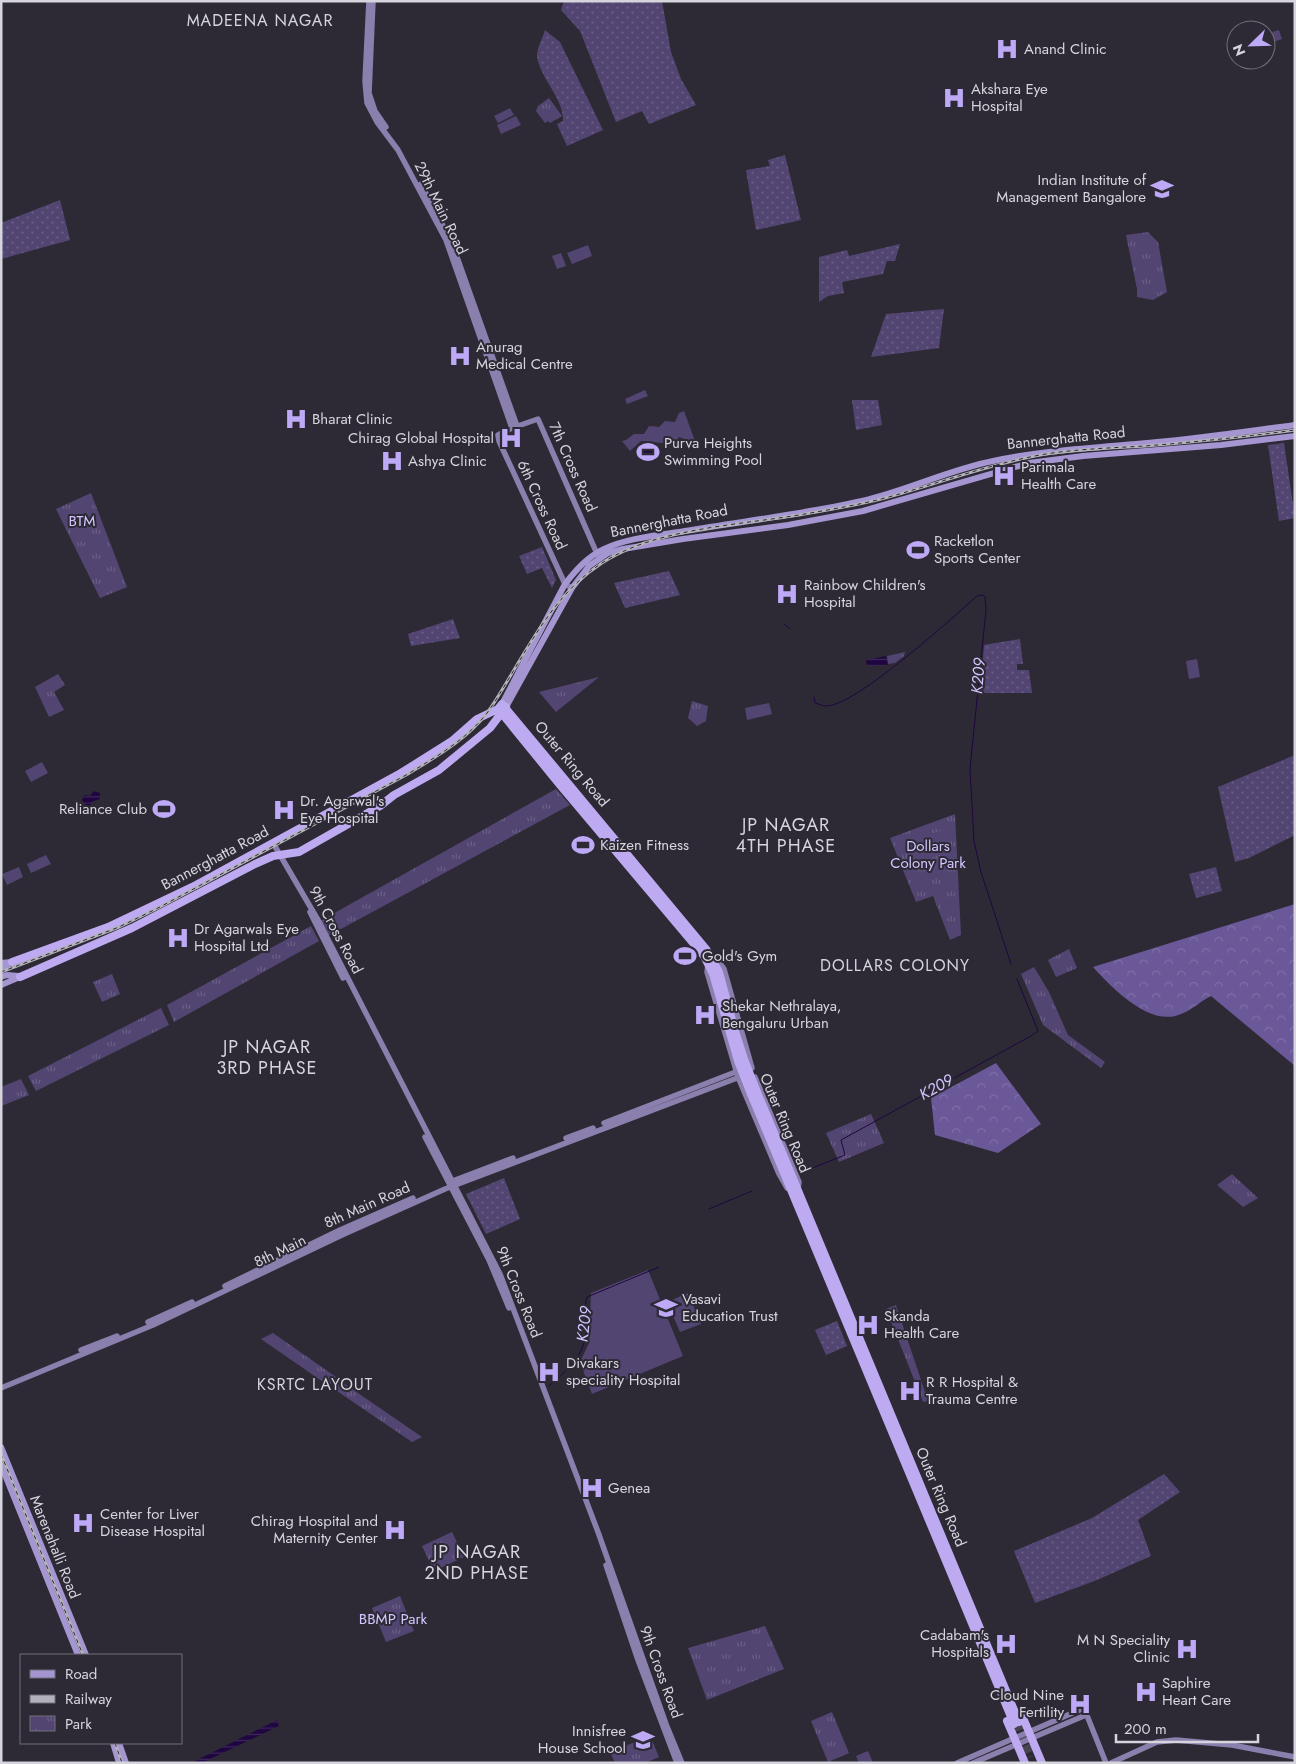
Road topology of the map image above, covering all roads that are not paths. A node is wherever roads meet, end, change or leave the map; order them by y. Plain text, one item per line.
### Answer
1 (371, 1) edge
2 (1295, 425) edge
3 (514, 427) junction
4 (1295, 436) edge
5 (598, 556) junction
6 (565, 584) junction
7 (572, 588) junction
8 (502, 708) junction
9 (274, 842) junction
10 (280, 855) junction
11 (12, 962) junction
12 (711, 962) junction
13 (1, 963) edge
14 (1, 969) edge
15 (1, 977) edge
16 (20, 977) junction
17 (1, 985) edge
18 (752, 1069) junction
19 (738, 1074) junction
20 (473, 1177) joint
21 (451, 1184) junction
22 (795, 1191) junction
23 (1, 1384) edge
24 (1, 1388) edge
25 (1, 1447) edge
26 (1, 1452) edge
27 (1, 1465) edge
28 (1, 1469) edge
29 (966, 1602) junction
30 (77, 1654) edge
31 (77, 1654) edge
32 (85, 1654) edge
33 (85, 1654) edge
34 (1086, 1715) junction
35 (1016, 1723) tunnel mouth
36 (1030, 1735) junction
37 (1016, 1741) junction
38 (111, 1744) edge
39 (120, 1744) edge
40 (1295, 1757) edge
41 (1031, 1760) edge
42 (118, 1763) edge
43 (127, 1763) edge
44 (677, 1763) edge
45 (682, 1763) edge
46 (957, 1763) edge
47 (973, 1763) edge
48 (1042, 1763) edge
49 (1106, 1763) edge
50 (1111, 1763) edge

1 - 3 main road, 29th Main Road
2 - 5 main road, Bannerghatta Road
3 - 5 main road, 7th Cross Road
3 - 6 main road, 6th Cross Road
4 - 5 main road, Bannerghatta Road
5 - 6 main road, Bannerghatta Road
5 - 7 main road, Bannerghatta Road
6 - 7 main road
6 - 8 main road, Bannerghatta Road
7 - 8 main road, Bannerghatta Road
8 - 9 highway, Bannerghatta Road
8 - 10 highway, Bannerghatta Road
8 - 12 highway, Outer Ring Road
9 - 10 main road, 9th Cross Road
9 - 11 highway, Bannerghatta Road
10 - 16 highway, Bannerghatta Road
10 - 21 main road, 9th Cross Road
11 - 13 main road
11 - 14 main road
12 - 18 main road
12 - 19 main road, Outer Ring Road
12 - 22 highway, Outer Ring Road, bridge
15 - 16 main road
16 - 17 main road
18 - 19 main road, 8th Main Road
18 - 22 main road
19 - 20 main road, 8th Main Road
19 - 21 main road, 8th Main Road
19 - 22 main road, Outer Ring Road
20 - 21 main road, 8th Main
21 - 23 main road, 8th Main Road
21 - 24 main road, 8th Main
21 - 44 main road, 9th Cross Road
21 - 45 main road, 9th Cross Road
22 - 29 highway, Outer Ring Road
25 - 32 main road, Marenahalli Road
26 - 33 main road
27 - 30 main road
28 - 31 main road, Marenahalli Road
29 - 35 highway
29 - 36 highway
29 - 37 highway
34 - 36 main road
34 - 36 main road
34 - 49 main road
36 - 37 main road
36 - 48 highway
37 - 41 highway
37 - 46 main road
37 - 47 main road
38 - 42 main road
39 - 43 main road
40 - 50 main road

